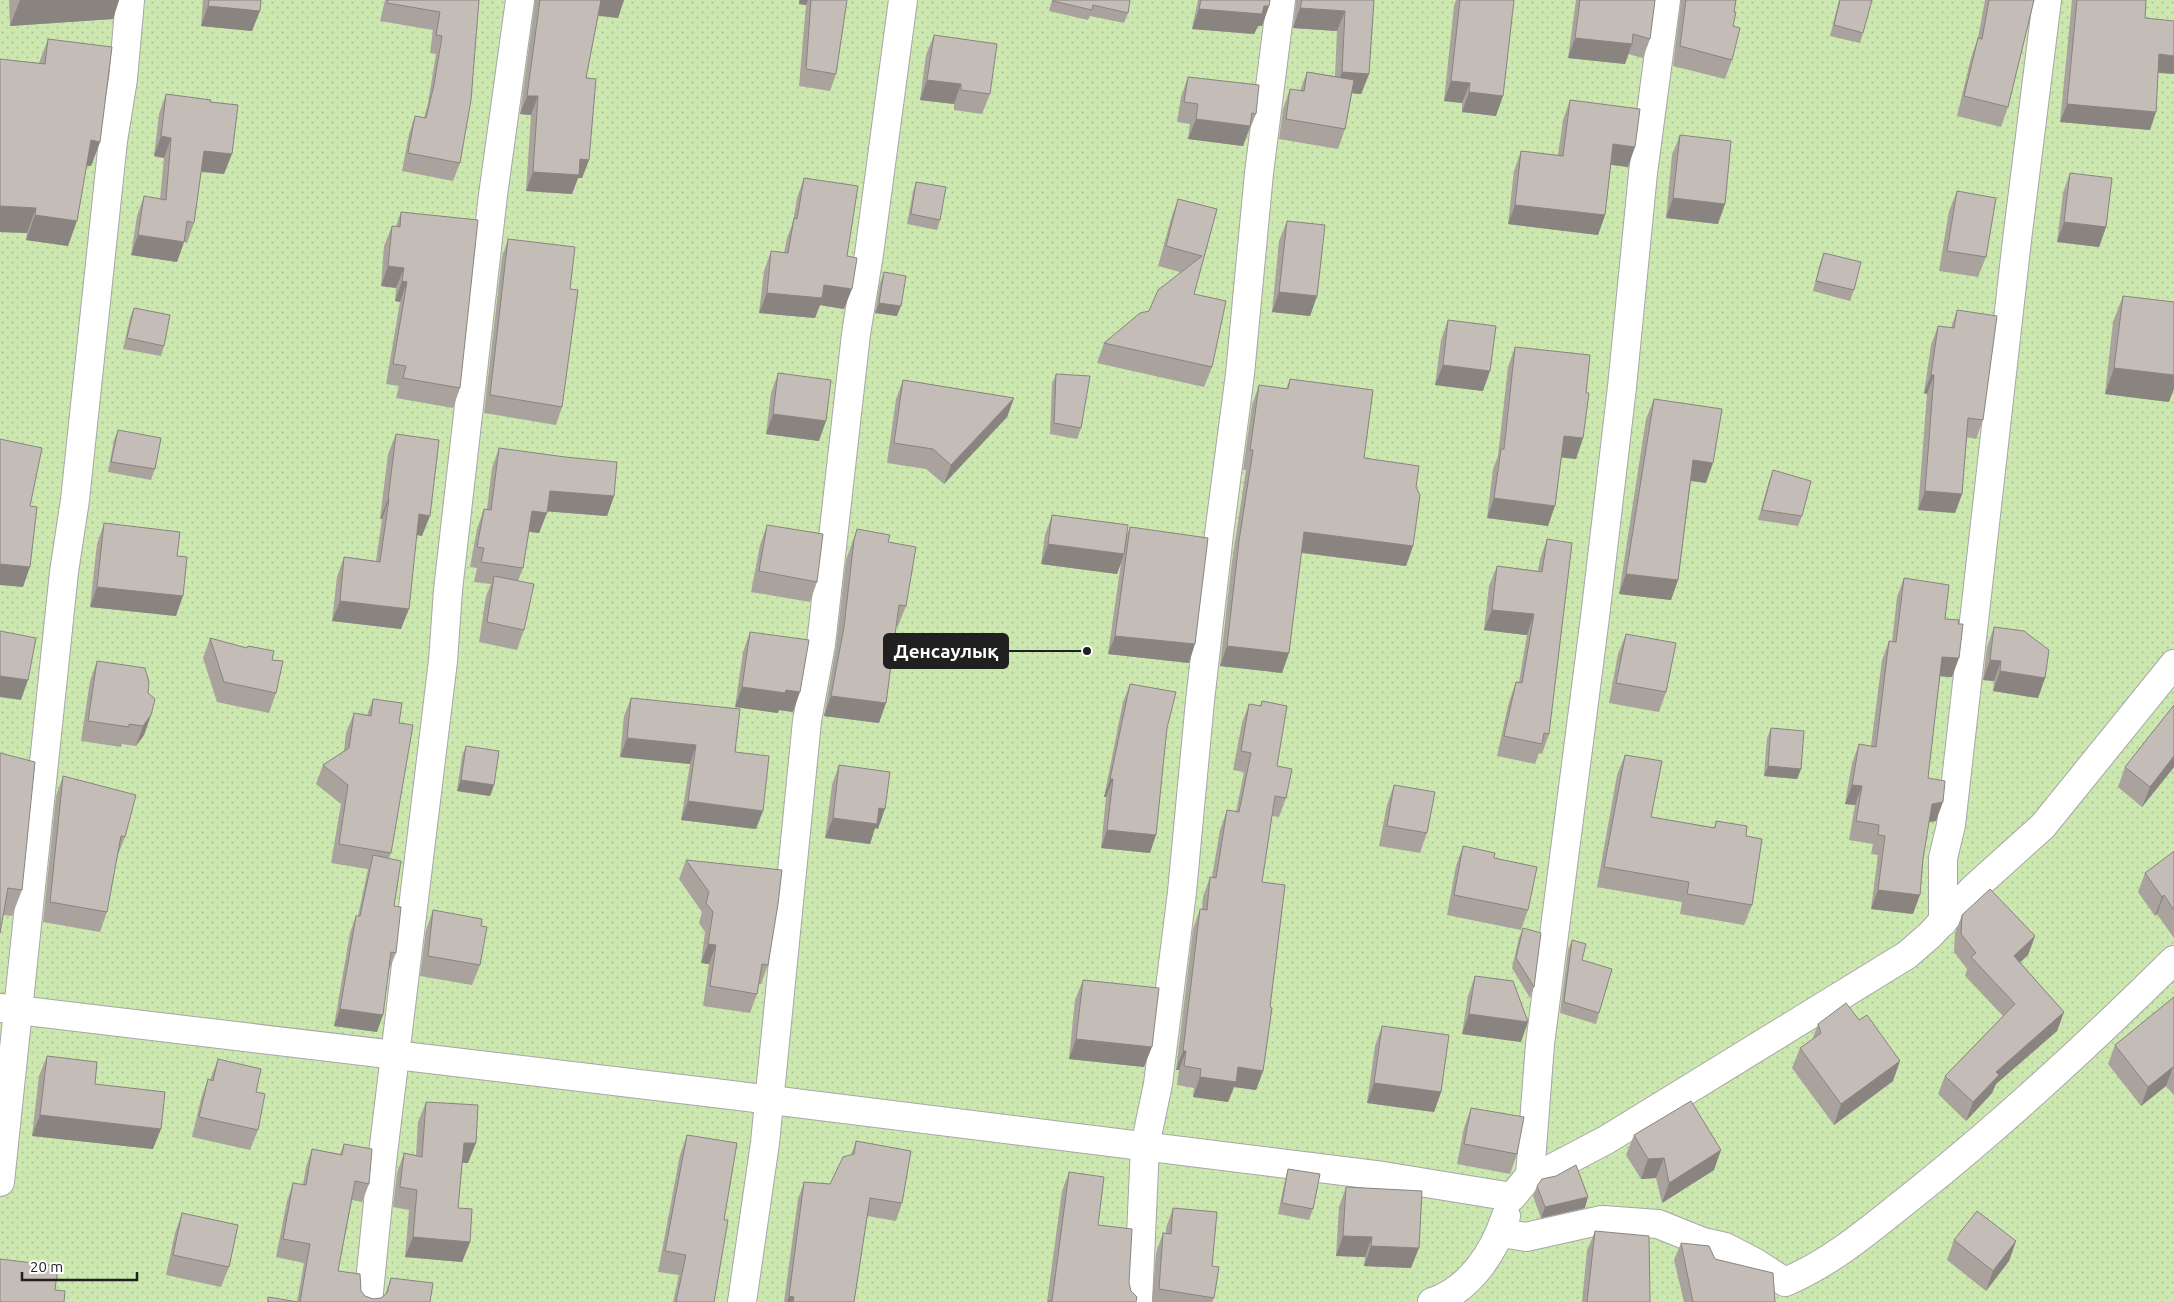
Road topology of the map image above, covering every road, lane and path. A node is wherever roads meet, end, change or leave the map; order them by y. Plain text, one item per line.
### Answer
1 (130, 0) edge
2 (520, 0) edge
3 (903, 0) edge
4 (1281, 0) edge
5 (1666, 0) edge
6 (2047, 0) edge
7 (2174, 664) edge
8 (1943, 922) junction
9 (2174, 960) edge
10 (10, 1010) edge
11 (394, 1054) junction
12 (768, 1100) junction
13 (1145, 1146) junction
14 (1530, 1175) junction
15 (0, 1182) edge
16 (1512, 1197) junction
17 (1501, 1233) junction
18 (1787, 1292) edge
19 (1444, 1300) edge
20 (368, 1302) edge
21 (742, 1302) edge
22 (1138, 1302) edge

1 - 10 street
2 - 11 street
3 - 12 street
4 - 13 street
5 - 14 street
6 - 8 street
7 - 8 street
8 - 14 street
9 - 18 street
10 - 11 street
10 - 15 street
11 - 12 street
11 - 20 street
12 - 13 street
12 - 21 street
13 - 16 street
13 - 22 street
14 - 16 street
16 - 17 street
17 - 18 street
17 - 19 street

